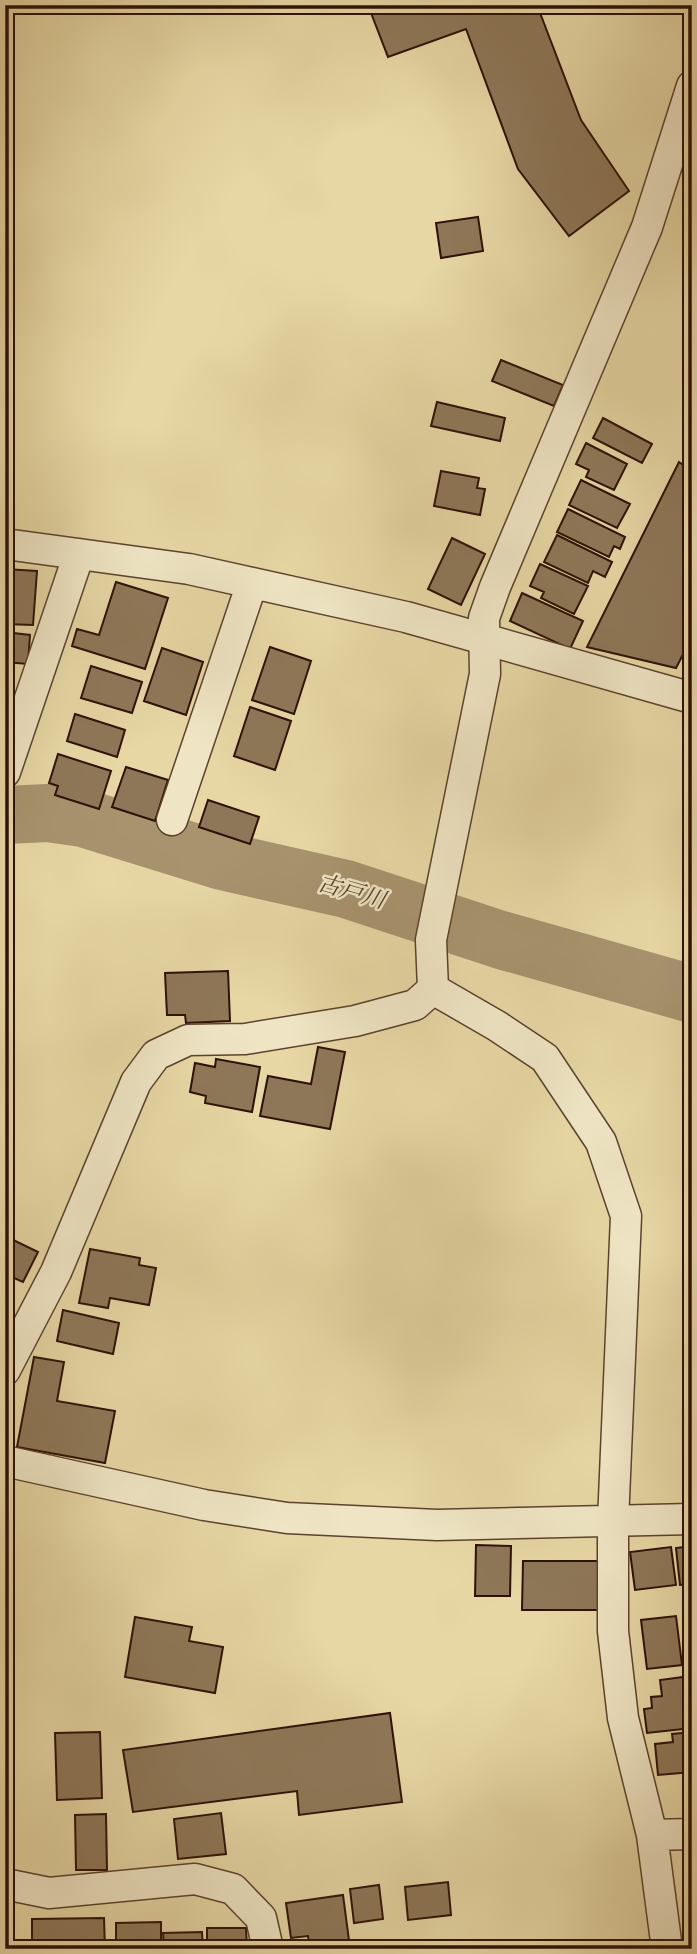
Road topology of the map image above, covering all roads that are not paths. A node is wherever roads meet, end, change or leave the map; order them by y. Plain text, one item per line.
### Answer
1 (692, 86) edge
2 (5, 544) edge
3 (79, 554) junction
4 (252, 583) junction
5 (484, 639) junction
6 (692, 698) edge
7 (15, 714) edge
8 (5, 772) edge
9 (172, 820) dead end
10 (433, 989) junction
11 (5, 1370) edge
12 (5, 1461) edge
13 (692, 1519) edge
14 (613, 1522) junction
15 (692, 1834) edge
16 (652, 1835) junction
17 (5, 1884) edge
18 (268, 1949) edge
19 (667, 1949) edge

1 - 5 street
2 - 3 street
3 - 4 street
3 - 7 street
4 - 5 street
4 - 9 street
5 - 6 street
5 - 10 street
7 - 8 street
10 - 11 street
10 - 14 street
12 - 14 street
13 - 14 street
14 - 16 street
15 - 16 street
16 - 19 street
17 - 18 street

